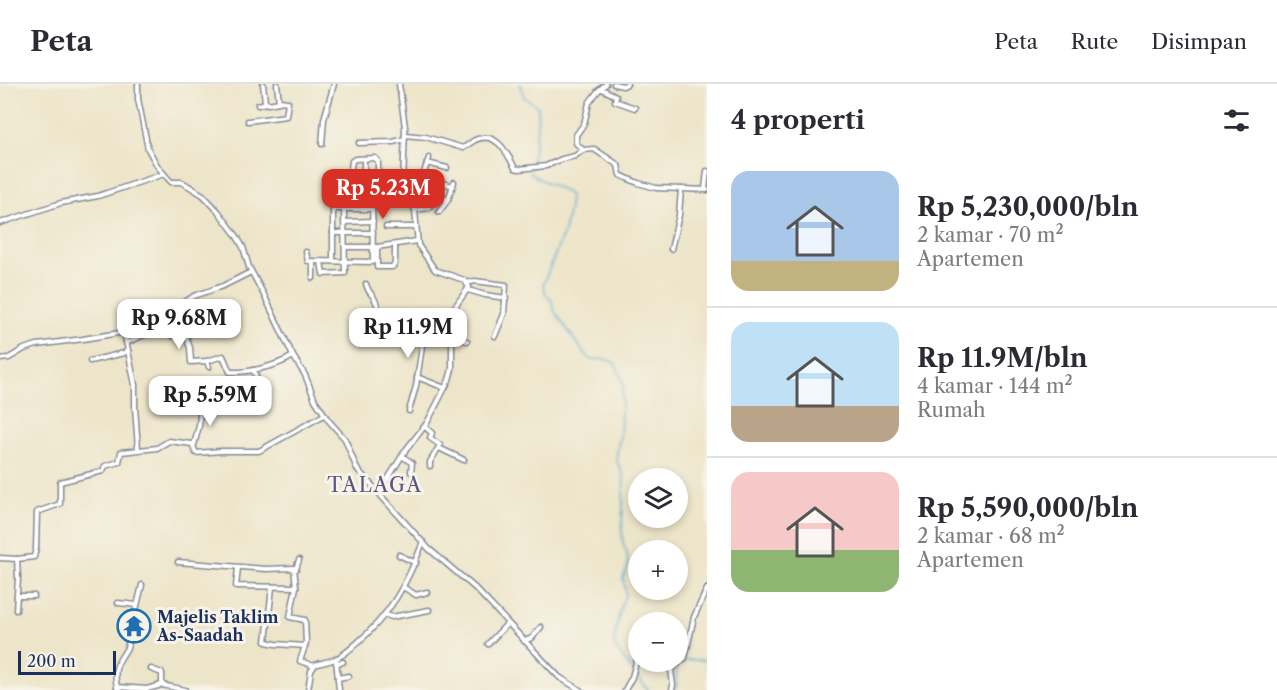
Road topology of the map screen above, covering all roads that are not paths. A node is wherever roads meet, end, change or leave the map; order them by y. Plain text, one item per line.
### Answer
1 (138, 84) edge
2 (263, 84) edge
3 (277, 84) edge
4 (334, 84) edge
5 (399, 84) edge
6 (606, 84) edge
7 (614, 84) edge
8 (627, 84) edge
9 (602, 89) junction
10 (279, 101) junction
11 (266, 103) junction
12 (258, 105) dead end
13 (635, 108) dead end
14 (248, 121) dead end
15 (405, 137) junction
16 (358, 143) dead end
17 (322, 144) dead end
18 (583, 150) junction
19 (364, 159) junction
20 (447, 168) dead end
21 (707, 171) edge
22 (165, 174) junction
23 (422, 177) junction
24 (350, 178) junction
25 (364, 178) junction
26 (378, 178) junction
27 (681, 189) junction
28 (706, 189) edge
29 (418, 190) junction
30 (372, 193) junction
31 (434, 196) junction
32 (448, 200) junction
33 (413, 208) junction
34 (344, 209) junction
35 (372, 209) junction
36 (439, 212) dead end
37 (373, 221) junction
38 (344, 222) junction
39 (0, 223) edge
40 (386, 227) dead end
41 (416, 227) junction
42 (373, 233) junction
43 (333, 234) junction
44 (344, 234) junction
45 (417, 241) junction
46 (395, 245) junction
47 (375, 247) junction
48 (345, 248) junction
49 (671, 249) dead end
50 (306, 252) dead end
51 (313, 261) junction
52 (321, 261) junction
53 (333, 261) junction
54 (345, 261) junction
55 (374, 261) junction
56 (251, 272) junction
57 (314, 278) dead end
58 (467, 283) junction
59 (366, 284) dead end
60 (468, 290) junction
61 (506, 298) junction
62 (169, 313) junction
63 (427, 314) junction
64 (452, 316) junction
65 (169, 324) junction
66 (124, 331) junction
67 (451, 336) junction
68 (495, 336) dead end
69 (467, 341) dead end
70 (126, 343) junction
71 (128, 350) junction
72 (293, 356) junction
73 (0, 359) edge
74 (90, 361) dead end
75 (207, 362) junction
76 (209, 368) dead end
77 (254, 370) junction
78 (256, 376) dead end
79 (417, 377) junction
80 (445, 388) junction
81 (201, 402) dead end
82 (409, 411) dead end
83 (324, 415) junction
84 (425, 428) junction
85 (194, 446) junction
86 (439, 448) junction
87 (138, 449) junction
88 (402, 456) junction
89 (464, 460) dead end
90 (430, 466) dead end
91 (411, 472) dead end
92 (380, 494) junction
93 (423, 542) junction
94 (399, 555) dead end
95 (0, 558) edge
96 (17, 559) junction
97 (299, 560) dead end
98 (178, 562) dead end
99 (416, 563) junction
100 (238, 568) junction
101 (296, 569) junction
102 (142, 585) dead end
103 (296, 587) junction
104 (404, 587) junction
105 (272, 588) junction
106 (707, 589) edge
107 (427, 592) dead end
108 (17, 596) junction
109 (34, 596) dead end
110 (118, 603) dead end
111 (137, 605) junction
112 (16, 610) dead end
113 (429, 610) dead end
114 (386, 615) junction
115 (507, 624) junction
116 (541, 627) dead end
117 (524, 641) junction
118 (488, 644) dead end
119 (305, 646) junction
120 (336, 661) junction
121 (343, 662) dead end
122 (314, 666) junction
123 (151, 669) dead end
124 (633, 672) edge
125 (349, 676) dead end
126 (338, 678) junction
127 (162, 685) junction
128 (117, 689) edge
129 (576, 689) edge
130 (184, 690) edge
131 (308, 690) edge
132 (339, 690) edge
133 (626, 690) edge
134 (672, 690) edge

1 - 22 street
2 - 11 street
3 - 10 street
4 - 17 street
5 - 15 street
6 - 9 street
7 - 8 street
9 - 13 street
9 - 18 street
10 - 11 street
10 - 14 street
11 - 12 street
15 - 16 street
15 - 18 street
15 - 33 street
18 - 27 street
19 - 24 street
19 - 25 street
19 - 26 street
20 - 23 street
21 - 28 street
22 - 39 street
22 - 56 street
23 - 29 street
23 - 32 street
24 - 25 street
24 - 30 street
25 - 26 street
26 - 30 street
27 - 28 street
27 - 49 street
29 - 31 street
29 - 33 street
30 - 35 street
31 - 32 street
31 - 33 street
32 - 36 street
33 - 41 street
34 - 35 street
34 - 38 street
34 - 43 street
35 - 37 street
37 - 38 street
37 - 42 street
38 - 44 street
40 - 41 street
41 - 45 street
42 - 44 street
42 - 47 street
43 - 44 street
43 - 53 street
44 - 48 street
45 - 46 street
45 - 58 street
46 - 47 street
46 - 55 street
47 - 48 street
47 - 55 street
48 - 54 street
50 - 51 street
51 - 52 street
51 - 57 street
52 - 53 street
52 - 54 street
53 - 54 street
54 - 55 street
56 - 62 street
56 - 72 street
58 - 60 street
58 - 61 street
59 - 63 street
60 - 61 street
60 - 64 street
61 - 68 street
62 - 65 street
62 - 66 street
63 - 64 street
63 - 79 street
64 - 67 street
65 - 70 street
65 - 75 street
66 - 70 street
66 - 73 street
67 - 69 street
67 - 80 street
70 - 71 street
71 - 74 street
71 - 87 street
72 - 77 street
72 - 83 street
75 - 76 street
75 - 77 street
77 - 78 street
79 - 80 street
79 - 82 street
80 - 84 street
81 - 85 street
83 - 85 street
83 - 92 street
84 - 86 street
84 - 88 street
85 - 87 street
86 - 89 street
86 - 90 street
87 - 96 street
88 - 91 street
88 - 92 street
92 - 93 street
93 - 99 street
93 - 115 street
94 - 99 street
95 - 96 street
96 - 108 street
97 - 101 street
98 - 100 street
99 - 104 street
100 - 101 street
100 - 105 street
101 - 103 street
102 - 111 street
103 - 105 street
103 - 119 street
104 - 107 street
104 - 114 street
105 - 119 street
106 - 134 street
108 - 109 street
108 - 112 street
110 - 111 street
111 - 128 street
113 - 114 street
114 - 120 street
115 - 117 street
115 - 118 street
116 - 117 street
117 - 129 street
119 - 122 street
120 - 121 street
120 - 122 street
120 - 126 street
122 - 131 street
123 - 127 street
124 - 133 street
125 - 126 street
126 - 132 street
127 - 128 street
127 - 130 street

